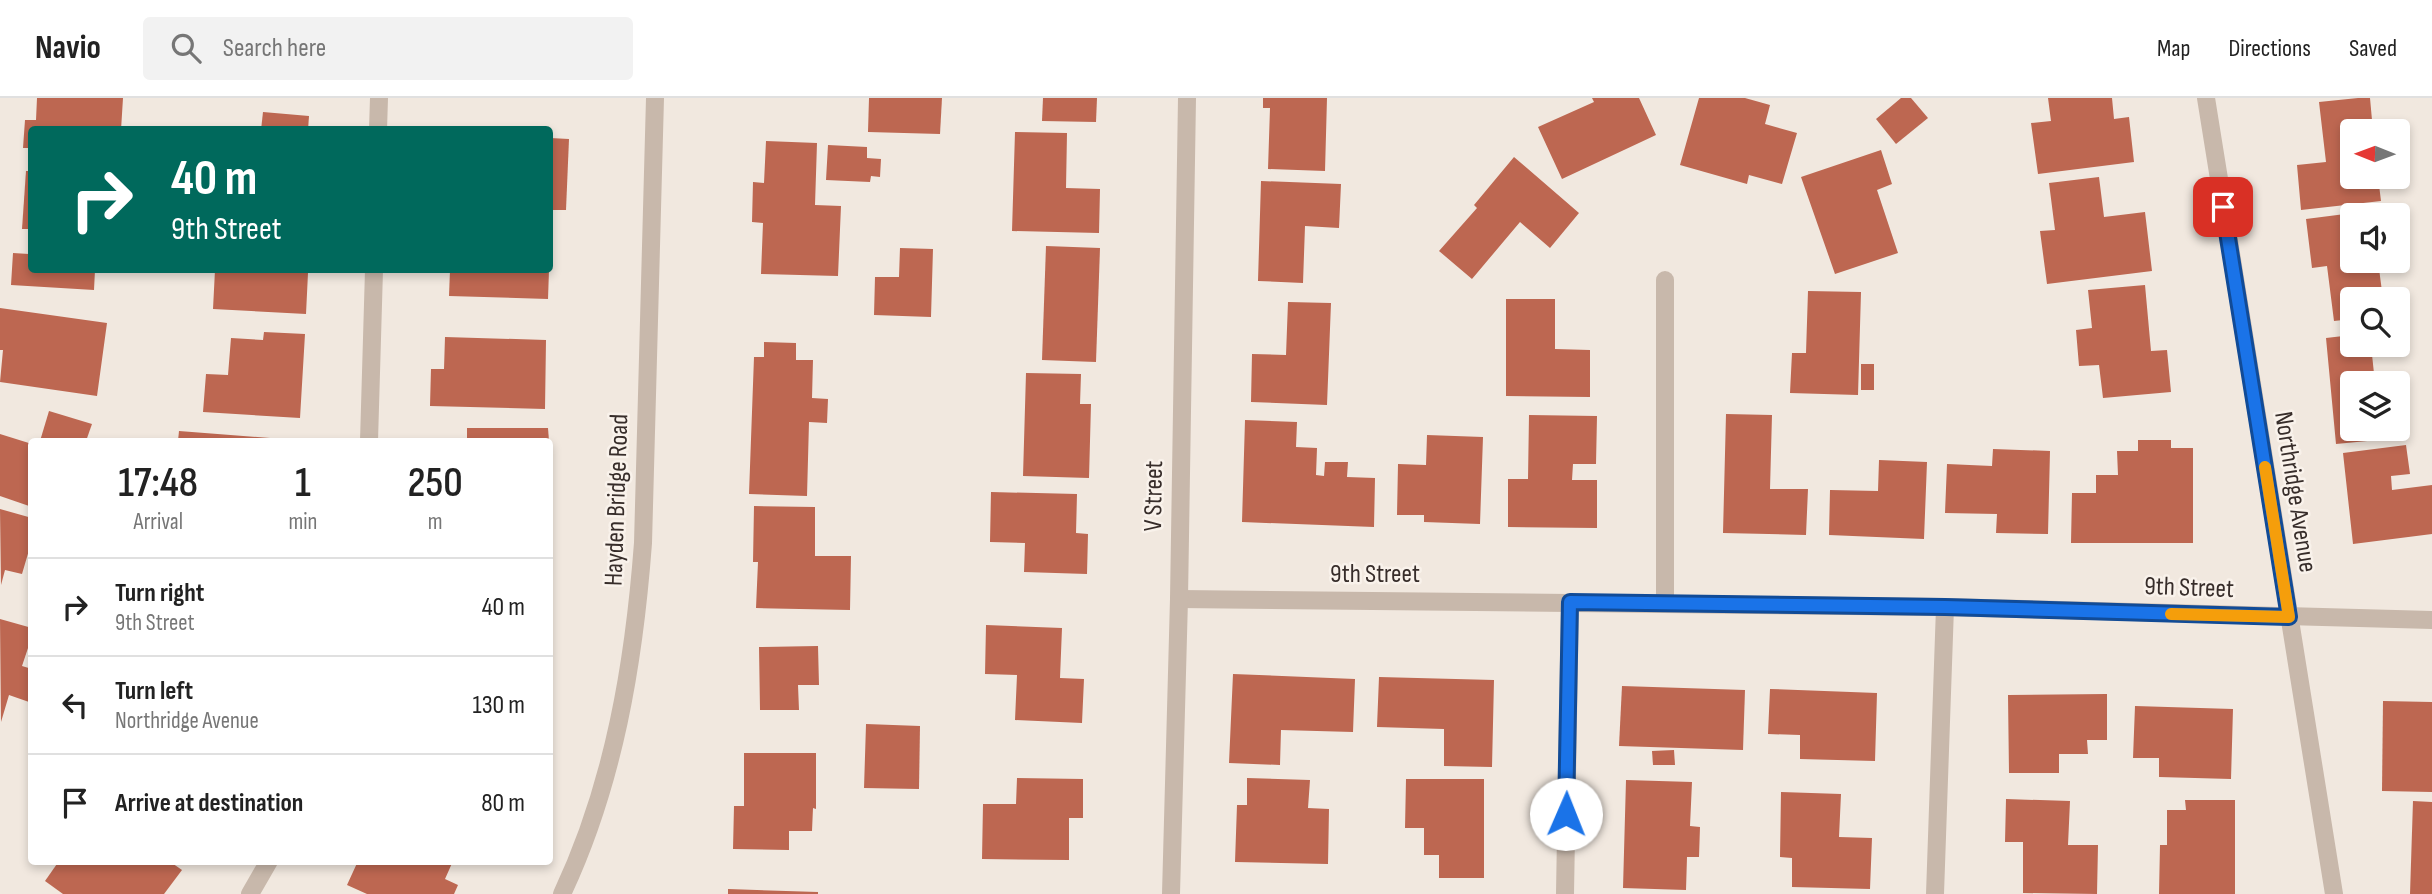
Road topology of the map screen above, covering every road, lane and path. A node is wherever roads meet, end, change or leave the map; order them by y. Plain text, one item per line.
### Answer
1 (379, 98) edge
2 (655, 98) edge
3 (1187, 98) edge
4 (2206, 98) edge
5 (378, 126) edge
6 (374, 273) edge
7 (1665, 280) dead end
8 (369, 438) edge
9 (1179, 599) junction
10 (1570, 602) junction
11 (1664, 603) junction
12 (1945, 607) junction
13 (2289, 617) junction
14 (2432, 620) edge
15 (267, 865) edge
16 (250, 894) edge
17 (562, 894) edge
18 (1171, 894) edge
19 (1565, 894) edge
20 (1935, 894) edge
21 (2334, 894) edge

1 - 5 street
2 - 17 street, Hayden Bridge Road
3 - 9 street, V Street
4 - 13 street, Northridge Avenue
6 - 8 street
7 - 11 street
9 - 10 street, 9th Street
9 - 18 street, V Street
10 - 11 street, 9th Street
10 - 19 street
11 - 12 street, 9th Street
12 - 13 street, 9th Street
12 - 20 street
13 - 14 street, 9th Street
13 - 21 street, Northridge Avenue
15 - 16 street

